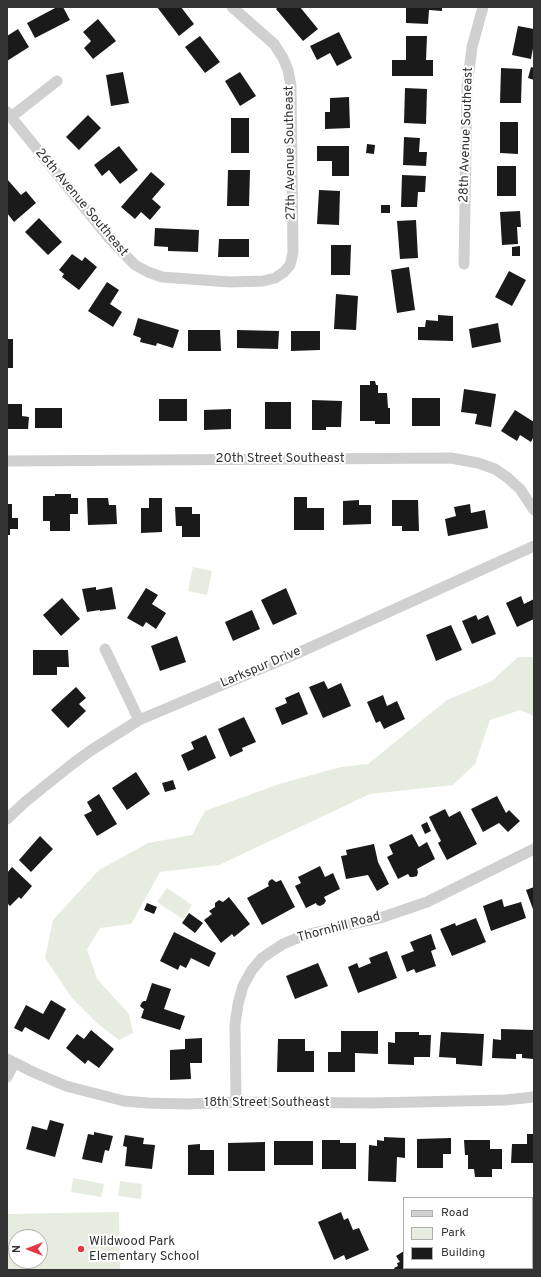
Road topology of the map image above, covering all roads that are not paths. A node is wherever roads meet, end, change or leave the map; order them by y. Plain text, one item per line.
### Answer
1 (232, 7) edge
2 (483, 7) edge
3 (57, 80) dead end
4 (9, 114) edge
5 (464, 264) dead end
6 (284, 272) joint
7 (7, 461) edge
8 (534, 510) edge
9 (534, 546) edge
10 (105, 649) dead end
11 (139, 720) junction
12 (7, 820) edge
13 (534, 849) edge
14 (11, 1061) edge
15 (7, 1077) edge
16 (534, 1097) edge
17 (236, 1102) junction

1 - 6 street, 27th Avenue Southeast
2 - 5 street, 28th Avenue Southeast
3 - 4 street
4 - 6 street, 26th Avenue Southeast
7 - 8 street, 20th Street Southeast
9 - 11 street, Larkspur Drive
10 - 11 street
11 - 12 street, Larkspur Drive
13 - 17 street, Thornhill Road
14 - 15 street
14 - 17 street, 18th Street Southeast
16 - 17 street, 18th Street Southeast

